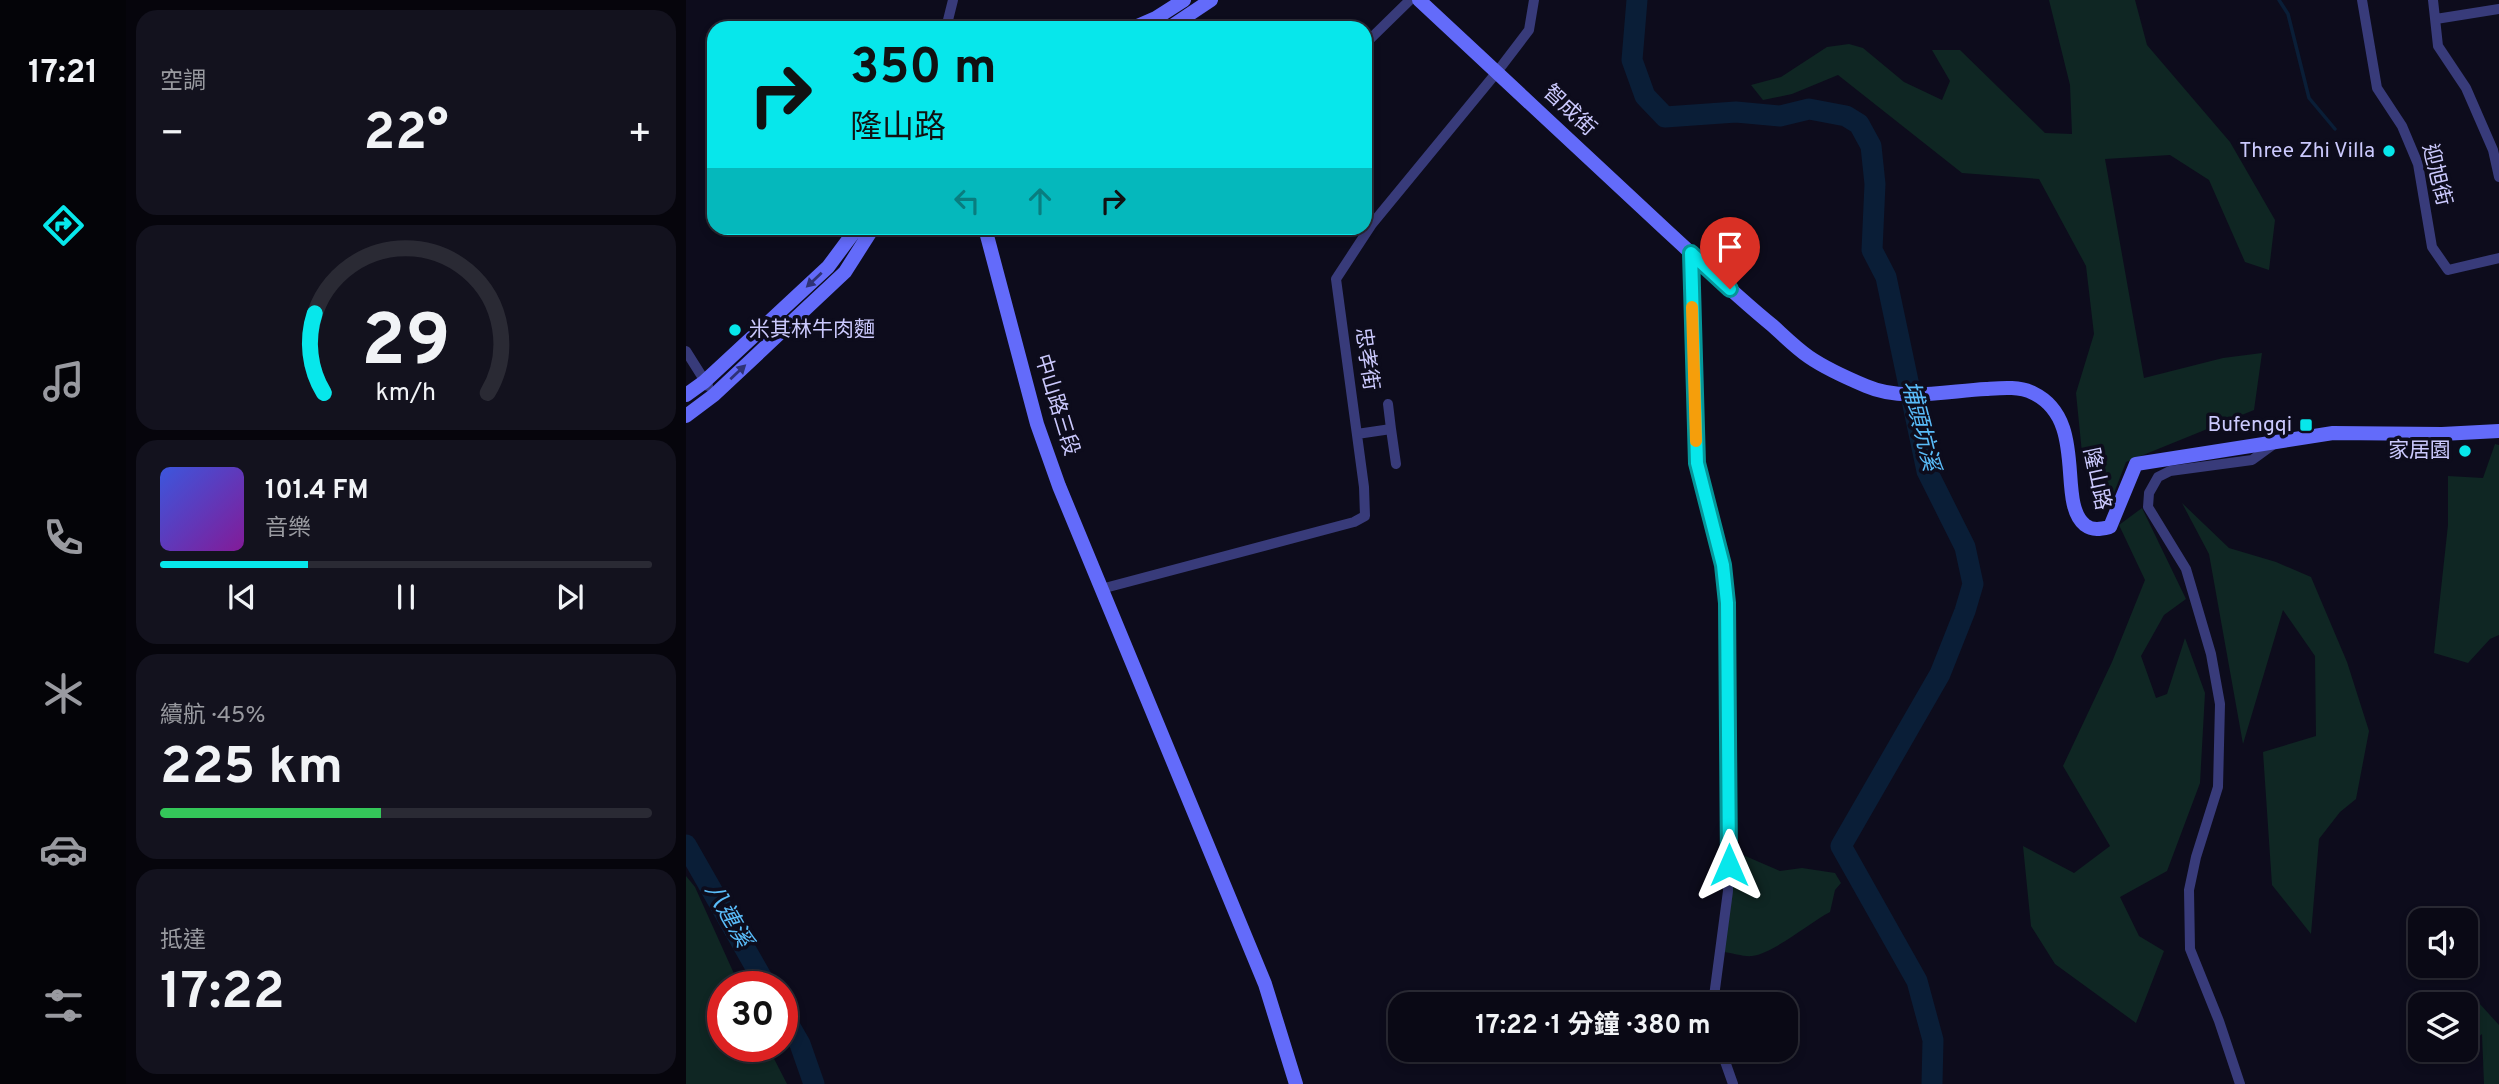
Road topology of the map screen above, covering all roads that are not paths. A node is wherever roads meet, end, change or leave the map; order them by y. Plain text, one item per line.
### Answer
1 (953, 0) edge
2 (1184, 0) edge
3 (1211, 0) edge
4 (1410, 0) edge
5 (1419, 0) edge
6 (1534, 0) edge
7 (2362, 0) edge
8 (2433, 0) edge
9 (2499, 9) edge
10 (2436, 19) junction
11 (948, 21) edge
12 (1149, 21) edge
13 (1180, 21) edge
14 (1372, 37) edge
15 (1497, 72) junction
16 (2499, 177) edge
17 (1372, 224) edge
18 (852, 235) edge
19 (869, 235) edge
20 (987, 235) edge
21 (1365, 235) edge
22 (1691, 253) junction
23 (2499, 258) edge
24 (686, 351) edge
25 (704, 382) junction
26 (686, 395) edge
27 (714, 395) junction
28 (1388, 404) dead end
29 (686, 416) edge
30 (1391, 429) junction
31 (2499, 431) edge
32 (1357, 434) junction
33 (2274, 444) junction
34 (1396, 464) dead end
35 (1101, 589) junction
36 (1715, 992) edge
37 (1725, 1062) edge
38 (1296, 1084) edge
39 (1733, 1084) edge
40 (2240, 1084) edge

1 - 11 street
2 - 12 street
3 - 13 street
4 - 14 street
5 - 15 street, 智成街
6 - 15 street, 忠孝街
7 - 23 street, 迎旭街
8 - 10 street
9 - 10 street
10 - 16 street
15 - 17 street, 忠孝街
15 - 22 street, 智成街
18 -> 25 street
27 -> 19 street
20 - 35 street, 中山路三段
21 - 32 street, 忠孝街
22 - 33 street, 隆山路
22 - 36 street
24 - 25 street
25 - 26 street
25 - 27 street
27 - 29 street
28 - 30 street
30 - 32 street
30 - 34 street
31 - 33 street, 隆山路
32 - 35 street, 忠孝街
33 - 40 street
35 - 38 street, 中山路三段
37 - 39 street

